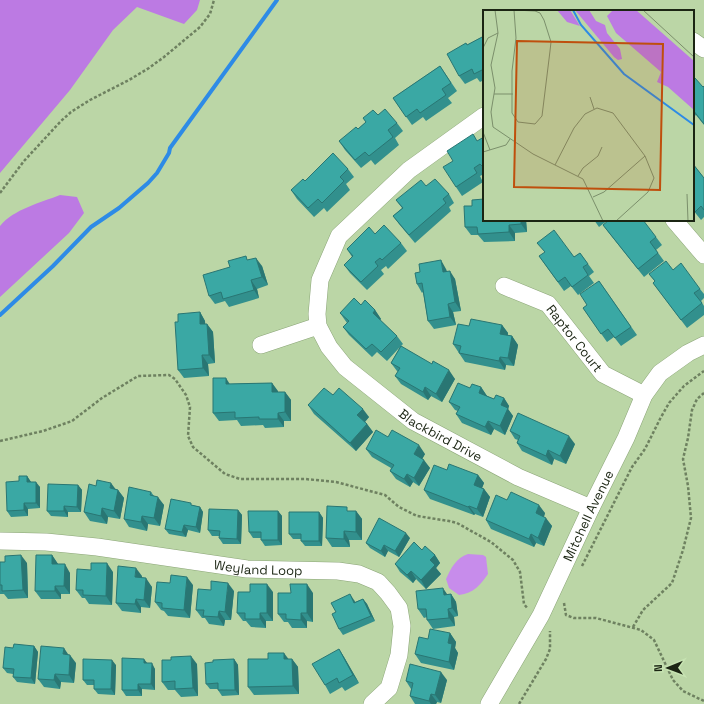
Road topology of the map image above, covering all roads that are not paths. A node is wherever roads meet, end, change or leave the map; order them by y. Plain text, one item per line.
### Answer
1 (694, 42) edge
2 (704, 49) edge
3 (483, 117) edge
4 (675, 221) edge
5 (704, 255) edge
6 (504, 286) dead end
7 (318, 326) junction
8 (261, 345) dead end
9 (704, 345) edge
10 (644, 395) junction
11 (591, 508) junction
12 (0, 541) edge
13 (372, 704) edge
14 (489, 704) edge

1 - 2 street
3 - 7 street, Blackbird Drive
4 - 5 street
6 - 10 street, Raptor Court
7 - 8 street
7 - 11 street, Blackbird Drive
9 - 10 street, Mitchell Avenue
10 - 11 street, Mitchell Avenue
11 - 14 street, Mitchell Avenue
12 - 13 street, Weyland Loop

